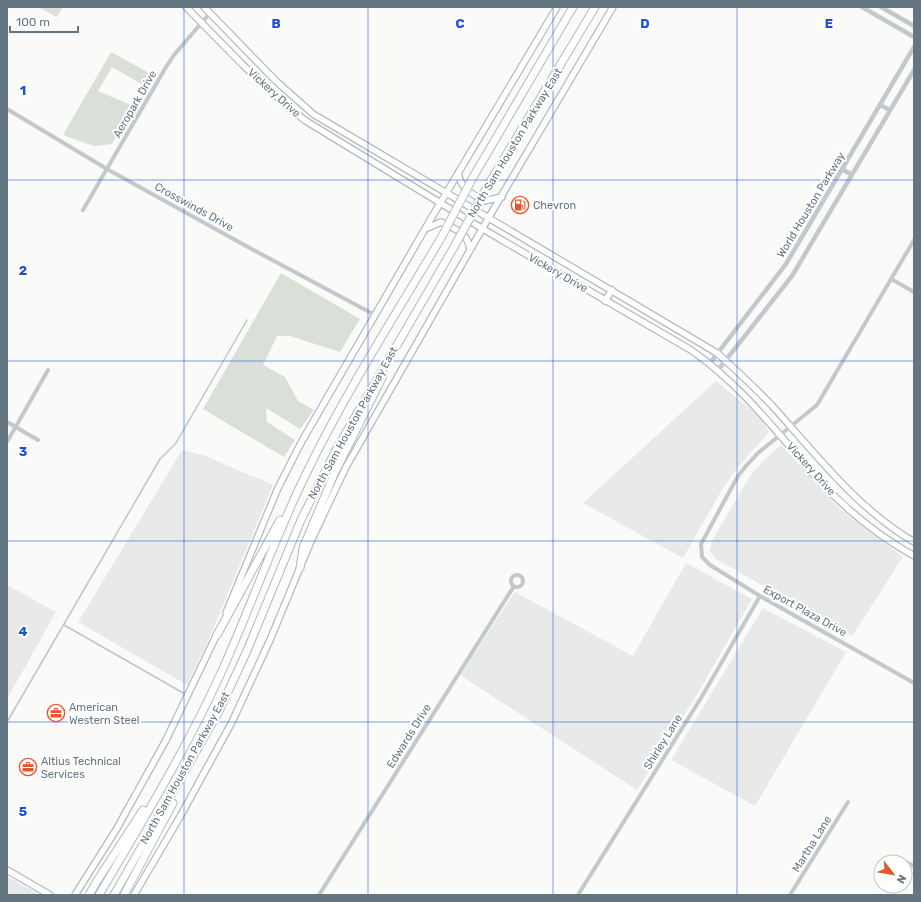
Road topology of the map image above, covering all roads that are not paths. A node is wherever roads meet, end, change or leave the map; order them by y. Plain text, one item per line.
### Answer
1 (186, 7) edge
2 (204, 7) edge
3 (557, 7) edge
4 (571, 7) edge
5 (595, 7) edge
6 (613, 7) edge
7 (862, 7) edge
8 (882, 7) edge
9 (210, 13) junction
10 (202, 22) junction
11 (914, 26) edge
12 (914, 37) edge
13 (914, 47) edge
14 (914, 70) edge
15 (276, 81) junction
16 (269, 88) junction
17 (880, 105) junction
18 (7, 109) edge
19 (890, 110) junction
20 (377, 153) junction
21 (371, 162) junction
22 (107, 169) junction
23 (842, 169) junction
24 (458, 173) junction
25 (852, 175) junction
26 (446, 193) junction
27 (502, 197) junction
28 (441, 204) junction
29 (83, 210) dead end
30 (489, 217) junction
31 (425, 229) junction
32 (483, 229) junction
33 (914, 240) edge
34 (800, 242) junction
35 (810, 247) junction
36 (470, 250) junction
37 (891, 279) junction
38 (612, 290) junction
39 (914, 292) edge
40 (763, 296) junction
41 (605, 301) junction
42 (772, 303) junction
43 (375, 315) junction
44 (670, 325) junction
45 (405, 328) junction
46 (664, 335) junction
47 (717, 353) junction
48 (726, 361) junction
49 (710, 363) junction
50 (48, 370) dead end
51 (718, 370) junction
52 (7, 422) edge
53 (16, 427) junction
54 (790, 427) junction
55 (780, 434) junction
56 (38, 440) dead end
57 (7, 442) edge
58 (306, 474) junction
59 (914, 542) edge
60 (914, 556) edge
61 (300, 568) junction
62 (514, 586) dead end
63 (760, 596) junction
64 (217, 635) junction
65 (914, 683) edge
66 (209, 729) junction
67 (182, 750) junction
68 (848, 802) dead end
69 (7, 870) edge
70 (86, 879) junction
71 (114, 894) edge
72 (50, 895) edge
73 (75, 895) edge
74 (90, 895) edge
75 (99, 895) edge
76 (124, 895) edge
77 (134, 895) edge
78 (319, 895) edge
79 (578, 895) edge
80 (790, 895) edge

1 - 10 main road, Vickery Drive
2 - 9 main road, Vickery Drive
3 - 24 main road
4 - 58 highway, North Sam Houston Parkway East, bridge
5 - 45 highway, North Sam Houston Parkway East, bridge
6 - 27 main road, North Sam Houston Parkway East
7 - 12 street
8 - 11 street
9 - 10 street, Aeropark Drive
9 - 15 main road, Vickery Drive
10 - 16 main road, Vickery Drive
10 - 22 street, Aeropark Drive
13 - 17 street, World Houston Parkway
14 - 19 street, World Houston Parkway
15 - 16 main road
15 - 20 main road, Vickery Drive
16 - 21 main road, Vickery Drive
17 - 19 street
17 - 23 street, World Houston Parkway
18 - 22 street, Crosswinds Drive
19 - 25 street, World Houston Parkway
20 - 21 main road
20 - 26 main road, Vickery Drive
21 - 28 main road, Vickery Drive
22 - 29 street, Aeropark Drive
22 - 43 street, Crosswinds Drive
23 - 25 street
23 - 34 street, World Houston Parkway
24 - 26 main road
24 - 27 main road
25 - 35 street, World Houston Parkway
26 - 28 main road
26 - 30 main road, Vickery Drive
27 - 30 main road, North Sam Houston Parkway East
28 - 31 main road
28 - 32 main road, Vickery Drive
30 - 32 main road, North Sam Houston Parkway East
30 - 38 main road, Vickery Drive
31 - 36 main road
31 - 43 main road
32 - 36 main road, North Sam Houston Parkway East
32 - 41 main road, Vickery Drive
33 - 37 street
34 - 35 street
34 - 40 street, World Houston Parkway
35 - 42 street, World Houston Parkway
36 - 61 main road, North Sam Houston Parkway East
37 - 39 street
37 - 54 street
38 - 41 main road
38 - 44 main road, Vickery Drive
40 - 42 street
40 - 47 street, World Houston Parkway
41 - 46 main road, Vickery Drive
42 - 48 street, World Houston Parkway
43 - 64 main road
44 - 46 main road
44 - 47 main road, Vickery Drive
45 - 61 highway
45 - 66 highway, North Sam Houston Parkway East
46 - 49 main road, Vickery Drive
47 - 48 main road, Vickery Drive
47 - 49 street, World Houston Parkway
48 - 51 street, World Houston Parkway
48 - 54 main road, Vickery Drive
49 - 51 main road, Vickery Drive
50 - 53 street
51 - 55 main road, Vickery Drive
52 - 53 street
53 - 56 street
53 - 57 street
54 - 55 street
54 - 59 main road, Vickery Drive
55 - 60 main road, Vickery Drive
55 - 63 street, Export Plaza Drive
58 - 64 highway
58 - 67 highway, North Sam Houston Parkway East
61 - 77 main road, North Sam Houston Parkway East
62 - 78 street, Edwards Drive
63 - 65 street, Export Plaza Drive
63 - 79 street, Shirley Lane
64 - 70 main road
66 - 71 highway, North Sam Houston Parkway East
66 - 76 highway
67 - 74 highway, bridge
67 - 75 highway, North Sam Houston Parkway East
68 - 80 street, Martha Lane
69 - 72 main road
70 - 73 main road
70 - 74 main road

